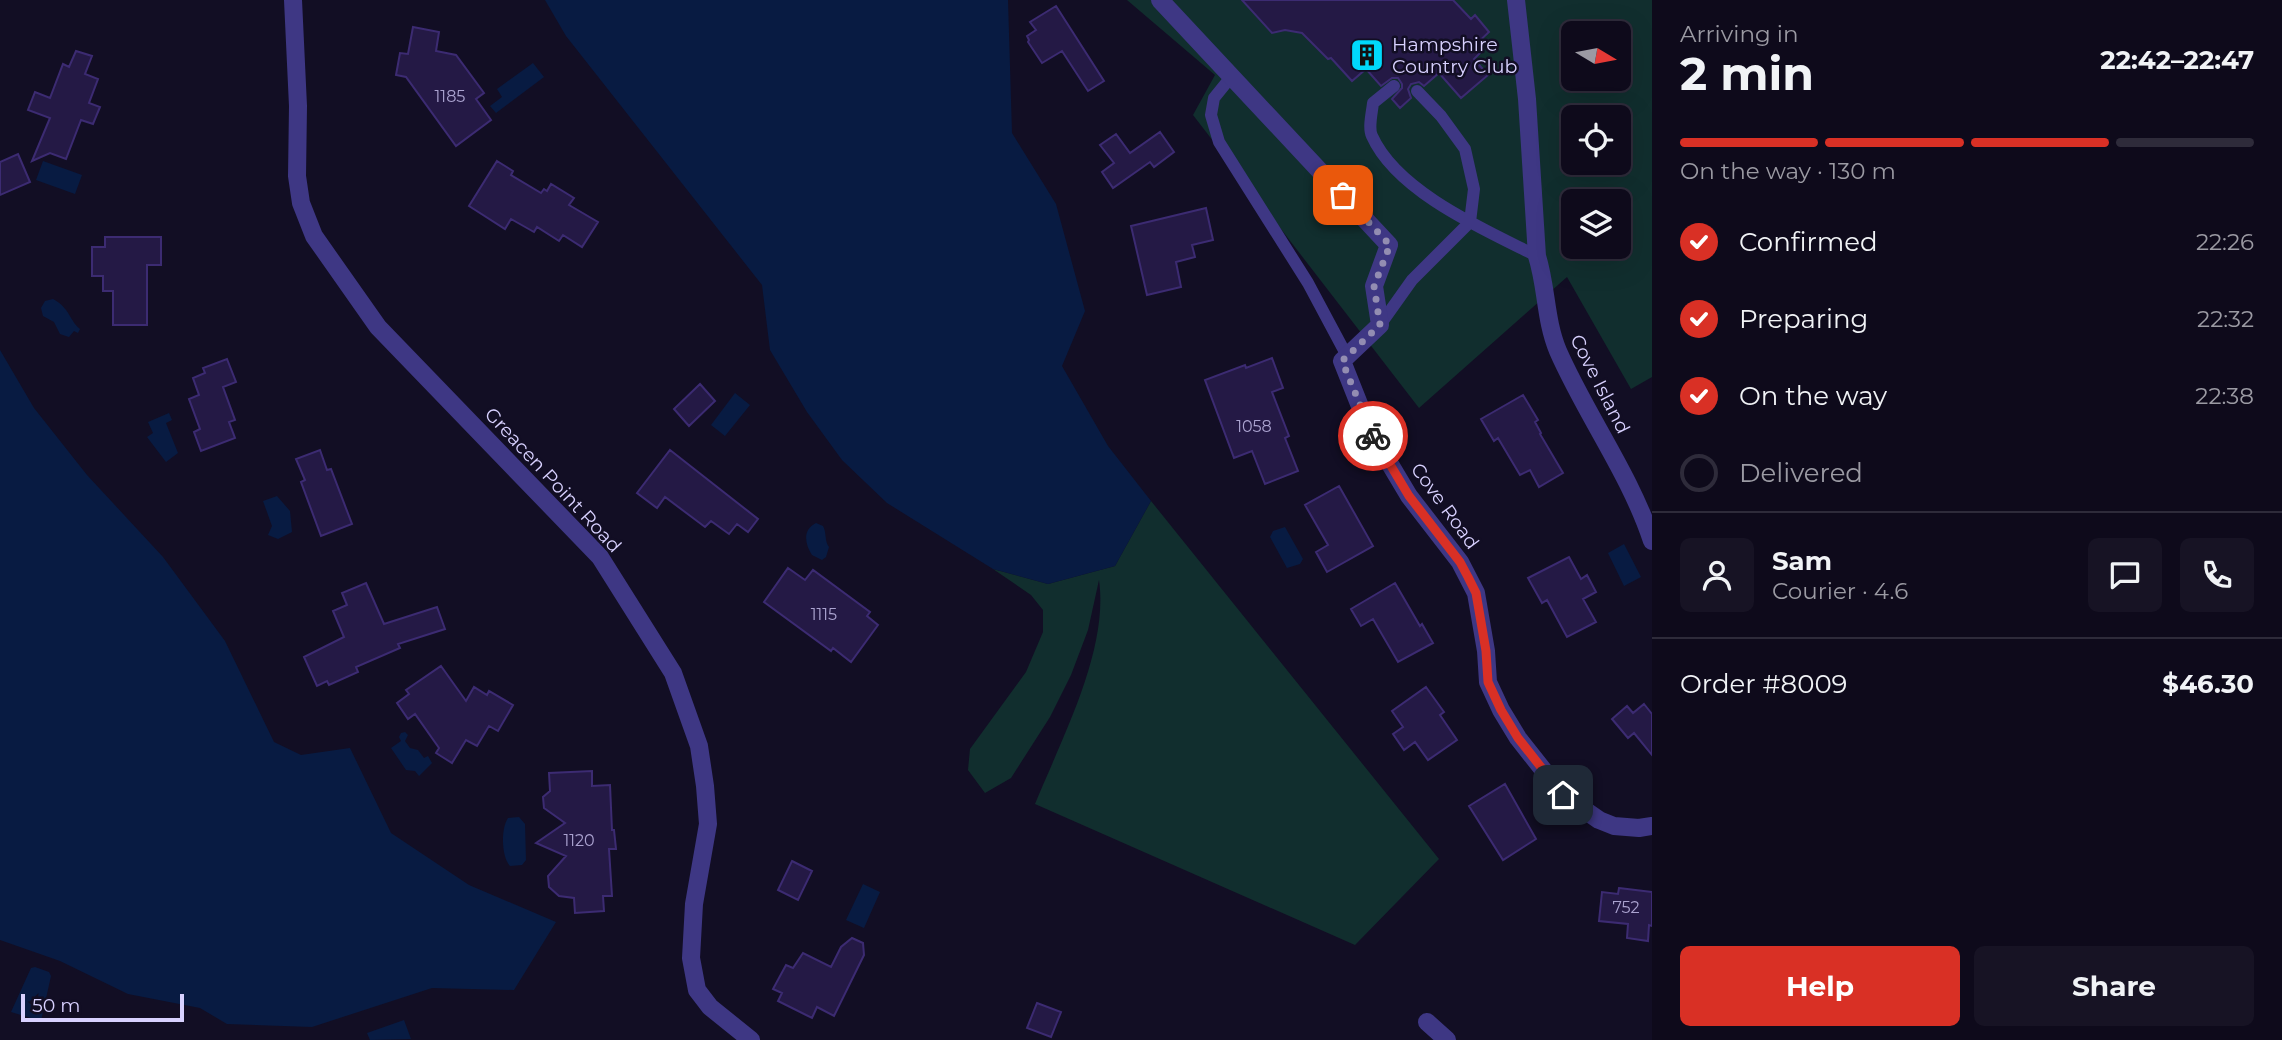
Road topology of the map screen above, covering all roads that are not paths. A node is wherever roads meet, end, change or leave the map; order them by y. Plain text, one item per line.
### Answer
1 (293, 0) edge
2 (1160, 0) edge
3 (1516, 0) edge
4 (1231, 77) junction
5 (1394, 86) dead end
6 (1417, 91) dead end
7 (1470, 222) junction
8 (1537, 256) junction
9 (1380, 325) junction
10 (1348, 356) junction
11 (1652, 541) edge
12 (1646, 827) edge
13 (1427, 1022) dead end
14 (751, 1040) edge
15 (1447, 1040) edge

1 - 14 street, Greacen Point Road
2 - 4 street
3 - 8 street
4 - 9 street
4 - 10 lane
5 - 7 lane
6 - 7 lane
7 - 8 lane
7 - 9 lane
8 - 11 street, Cove Island
9 - 10 street
10 - 12 street, Cove Road
13 - 15 street

